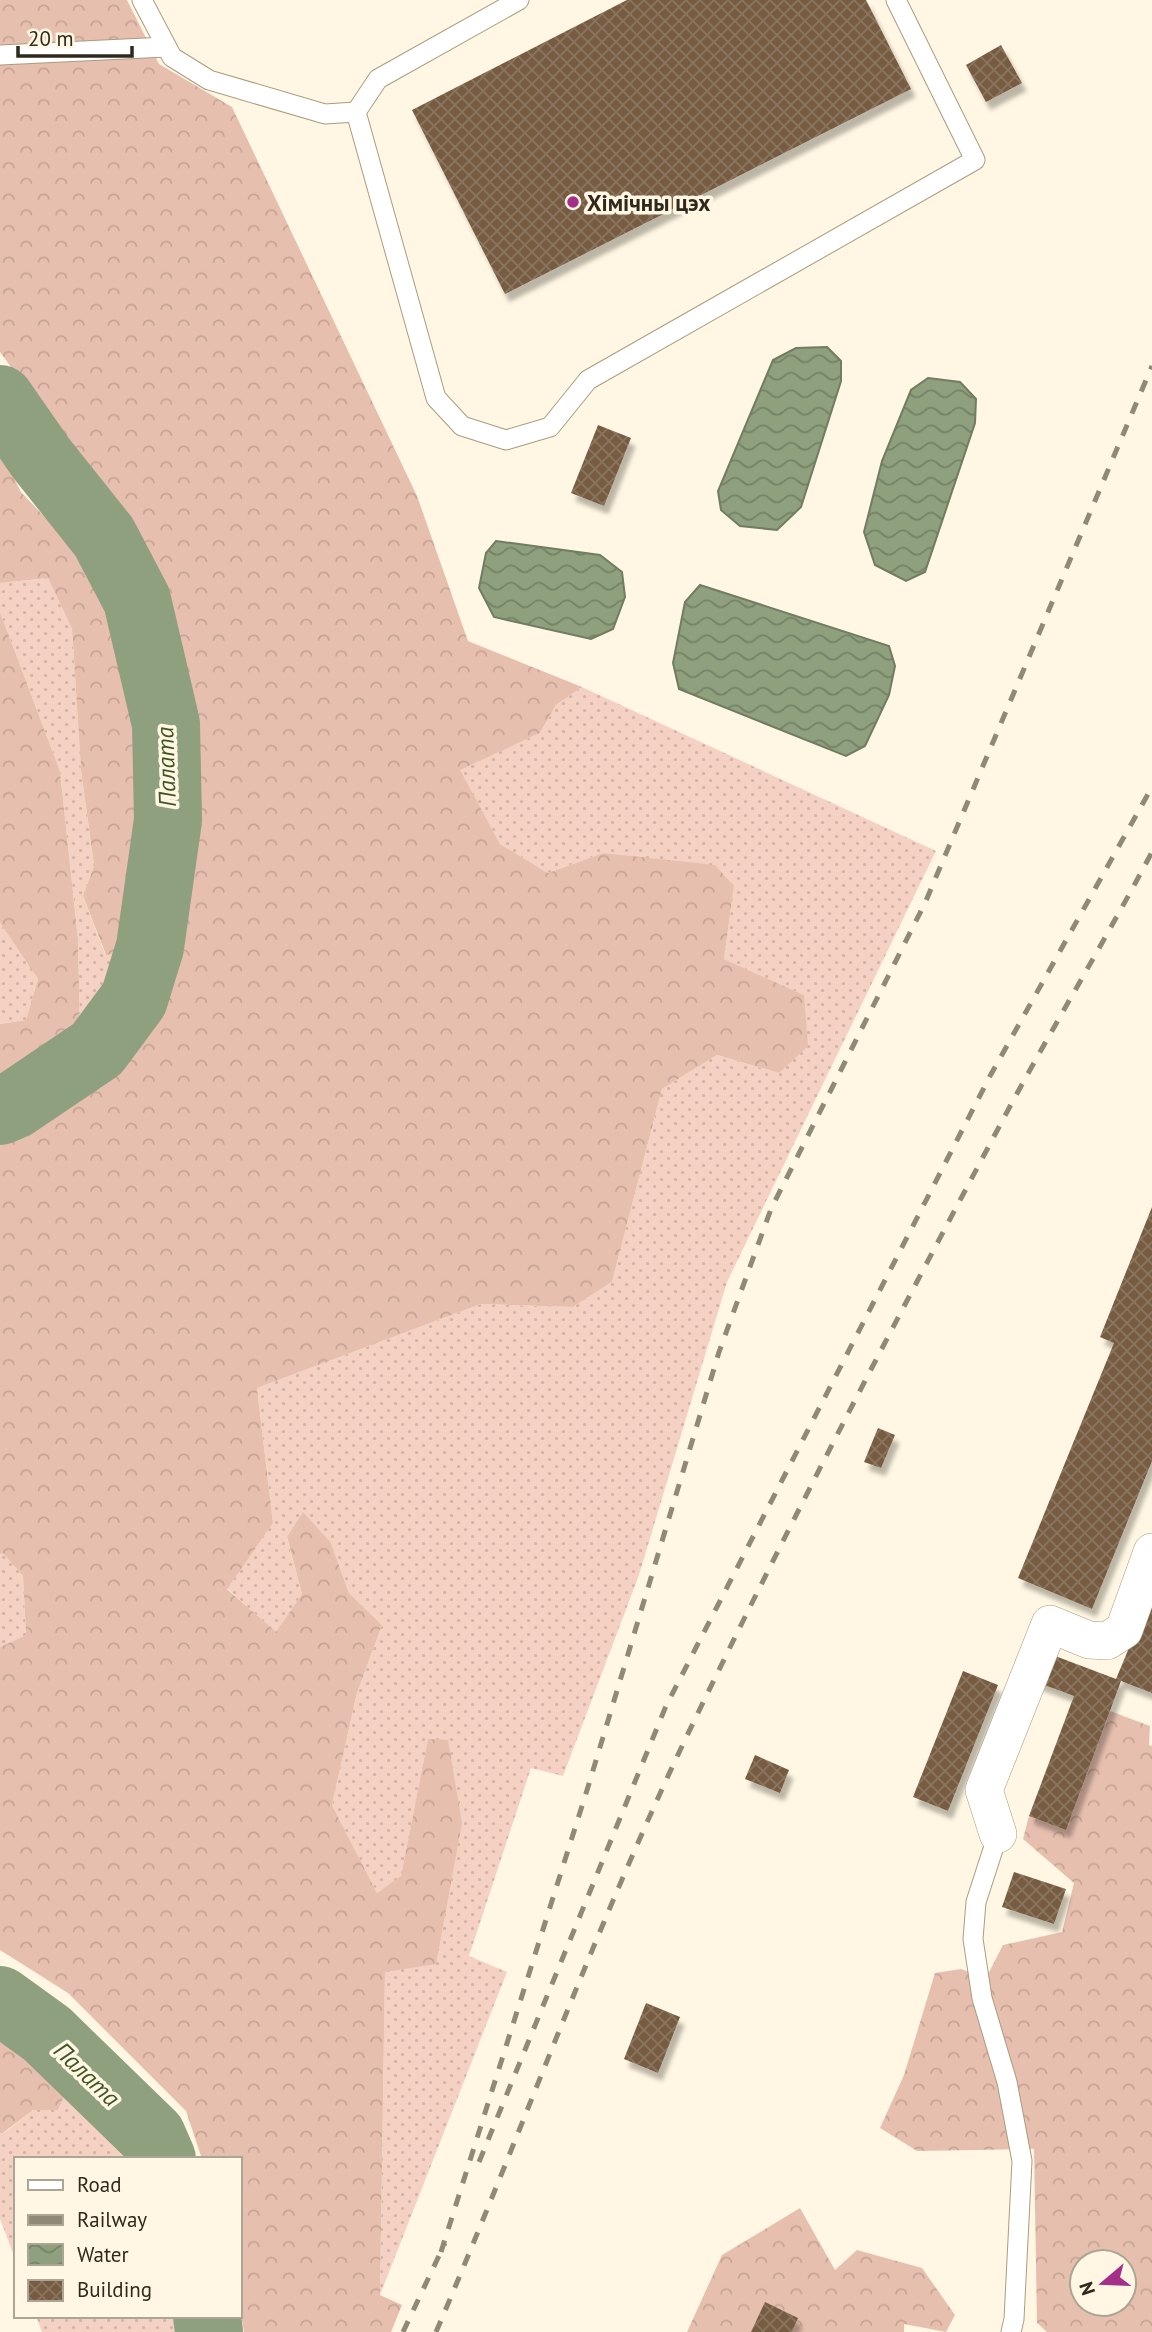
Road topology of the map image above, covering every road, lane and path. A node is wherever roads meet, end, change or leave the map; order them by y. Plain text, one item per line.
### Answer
1 (142, 0) edge
2 (519, 0) edge
3 (896, 0) edge
4 (166, 47) junction
5 (0, 55) edge
6 (356, 112) junction
7 (1152, 1552) edge
8 (998, 1834) joint
9 (1011, 2332) edge

1 - 4 lane
2 - 6 lane
3 - 6 lane
4 - 5 lane
4 - 6 lane
7 - 8 street
8 - 9 lane

